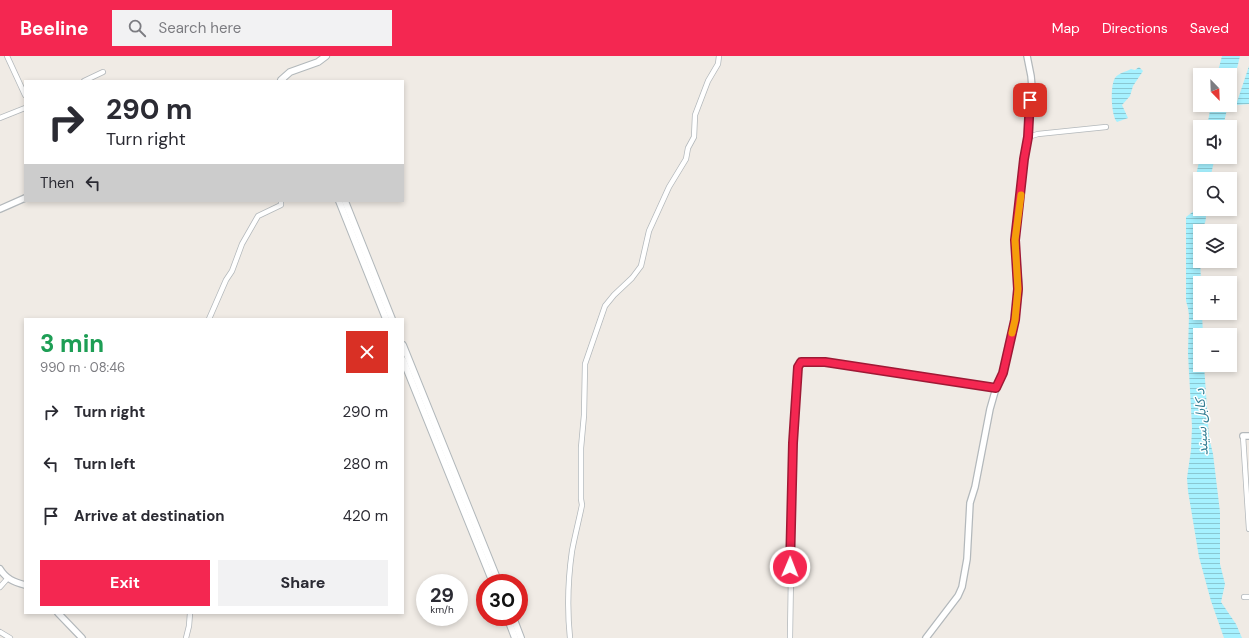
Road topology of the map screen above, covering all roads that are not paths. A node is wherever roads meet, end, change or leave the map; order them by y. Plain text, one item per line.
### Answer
1 (7, 56) edge
2 (326, 56) edge
3 (719, 56) edge
4 (1027, 56) edge
5 (103, 72) dead end
6 (86, 80) edge
7 (282, 80) edge
8 (24, 93) edge
9 (24, 108) edge
10 (0, 118) edge
11 (1106, 127) dead end
12 (1028, 137) junction
13 (24, 198) edge
14 (281, 202) edge
15 (338, 202) edge
16 (345, 202) edge
17 (0, 209) edge
18 (209, 318) edge
19 (386, 318) edge
20 (392, 318) edge
21 (404, 347) edge
22 (404, 362) edge
23 (996, 388) junction
24 (1246, 436) edge
25 (1249, 529) edge
26 (0, 569) edge
27 (489, 574) edge
28 (495, 574) edge
29 (8, 578) junction
30 (24, 585) edge
31 (0, 587) edge
32 (59, 614) edge
33 (190, 614) edge
34 (510, 626) edge
35 (516, 626) edge
36 (0, 632) edge
37 (10, 638) edge
38 (82, 638) edge
39 (186, 638) edge
40 (515, 638) edge
41 (521, 638) edge
42 (570, 638) edge
43 (790, 638) edge
44 (926, 638) edge

1 - 8 street
2 - 7 main road
3 - 42 street
4 - 12 street
5 - 6 street
9 - 10 street
11 - 12 street
12 - 23 street
13 - 17 street
14 - 18 street
15 - 19 main road
16 - 20 main road
21 - 28 main road
22 - 27 main road
23 - 43 street
23 - 44 street
24 - 25 street
26 - 29 street
29 - 30 street
29 - 31 street
32 - 38 street
33 - 39 street
34 - 40 main road
35 - 41 main road
36 - 37 street

